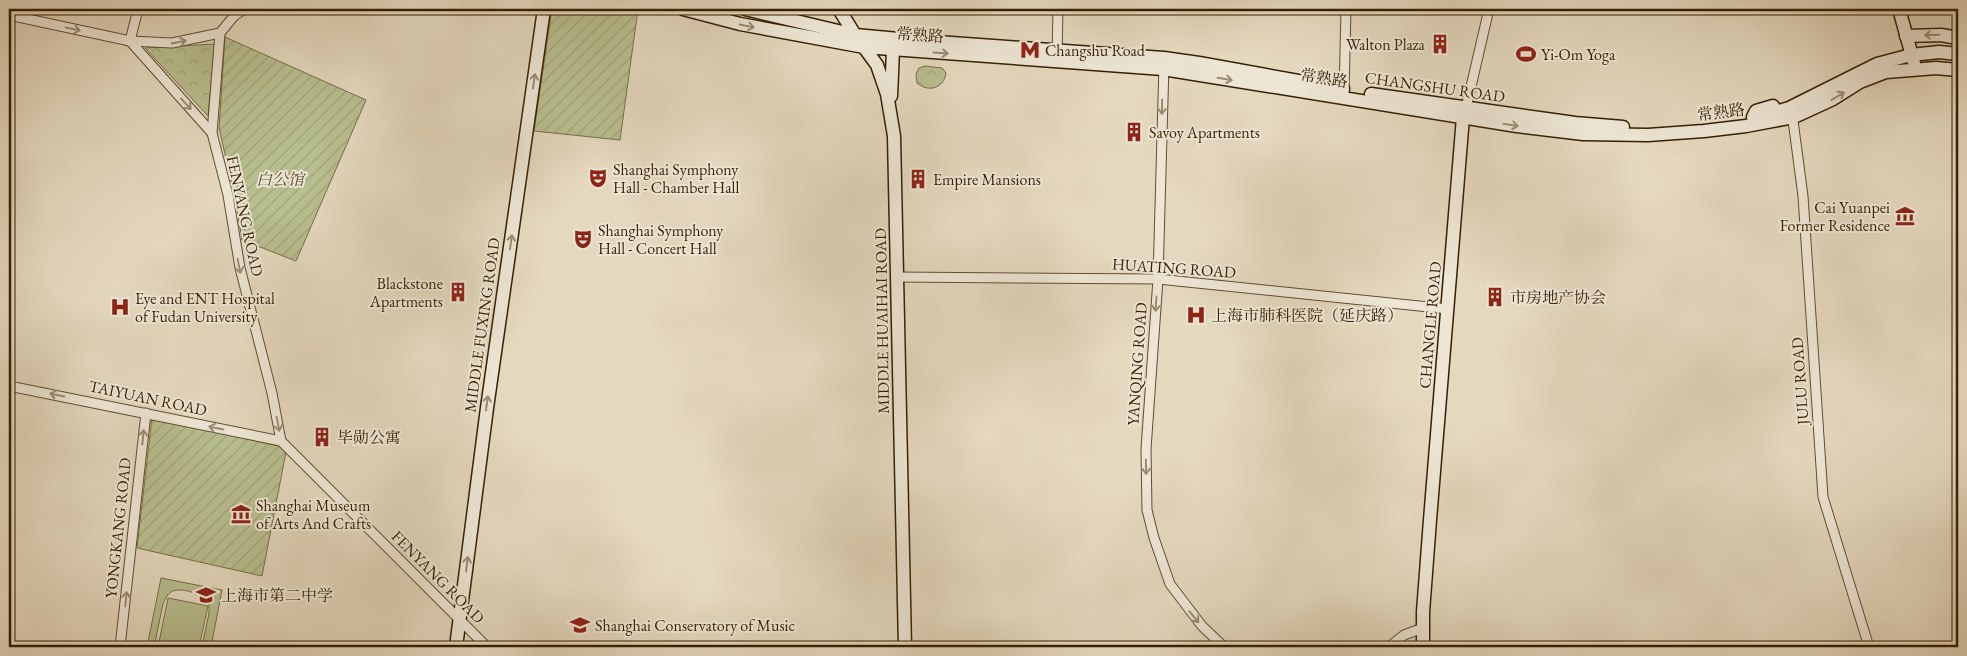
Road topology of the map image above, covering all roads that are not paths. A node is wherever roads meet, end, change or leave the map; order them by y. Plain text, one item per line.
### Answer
1 (138, 9) edge
2 (244, 9) edge
3 (544, 9) edge
4 (683, 9) edge
5 (745, 9) edge
6 (839, 9) edge
7 (1058, 9) edge
8 (1346, 9) edge
9 (1489, 9) edge
10 (1899, 9) edge
11 (9, 15) edge
12 (220, 33) junction
13 (855, 35) junction
14 (1906, 36) junction
15 (1958, 38) edge
16 (130, 41) junction
17 (864, 47) junction
18 (893, 50) junction
19 (1958, 54) edge
20 (1910, 55) junction
21 (1057, 56) junction
22 (1164, 64) junction
23 (1916, 70) junction
24 (1958, 70) edge
25 (1344, 94) junction
26 (1464, 113) junction
27 (1792, 113) junction
28 (890, 114) junction
29 (1753, 117) junction
30 (212, 133) junction
31 (897, 277) junction
32 (1158, 279) junction
33 (1448, 309) junction
34 (9, 386) edge
35 (146, 413) junction
36 (281, 441) junction
37 (460, 619) junction
38 (1423, 628) junction
39 (120, 647) edge
40 (456, 647) edge
41 (487, 647) edge
42 (905, 647) edge
43 (1224, 647) edge
44 (1389, 647) edge
45 (1423, 647) edge
46 (1868, 647) edge

1 - 16 street
2 - 12 street
37 -> 3 main road, MIDDLE FUXING ROAD
4 -> 17 main road, 常熟路
5 - 13 main road, CHANGSHU ROAD
6 - 13 main road, MIDDLE HUAIHAI ROAD
7 - 21 street
8 - 25 street
9 - 26 street, CHANGLE ROAD
10 - 14 main road
11 -> 16 street
16 -> 12 street
12 - 30 street, FENYANG ROAD
13 - 17 main road, MIDDLE HUAIHAI ROAD
13 - 21 main road, CHANGSHU ROAD
15 -> 14 main road
14 - 20 main road
16 -> 30 street
17 - 18 main road, 常熟路
17 - 28 main road, MIDDLE HUAIHAI ROAD
18 -> 21 main road, 常熟路
18 - 28 main road
19 - 20 main road
20 - 23 main road
20 - 27 main road, CHANGSHU ROAD
20 - 29 main road, 常熟路
21 - 22 main road, CHANGSHU ROAD
22 - 25 main road, CHANGSHU ROAD
22 -> 32 street, YANQING ROAD
23 - 24 main road, 常熟路
27 -> 23 main road, 常熟路
25 - 26 main road, CHANGSHU ROAD
26 -> 27 main road, 常熟路
26 - 29 main road, CHANGSHU ROAD
26 - 33 main road, CHANGLE ROAD
27 - 29 main road, CHANGSHU ROAD
27 - 46 street, JULU ROAD
28 - 31 main road, MIDDLE HUAIHAI ROAD
30 -> 36 street, FENYANG ROAD
31 - 32 street, HUATING ROAD
31 - 42 main road, MIDDLE HUAIHAI ROAD
32 - 33 street, HUATING ROAD
32 -> 43 street, YANQING ROAD
33 - 38 main road, CHANGLE ROAD
35 -> 34 street, TAIYUAN ROAD
36 -> 35 street, TAIYUAN ROAD
39 -> 35 street, YONGKANG ROAD
36 - 37 street, FENYANG ROAD
37 - 40 main road, MIDDLE FUXING ROAD
37 - 41 street, FENYANG ROAD
38 - 44 street
38 - 45 main road, CHANGLE ROAD

